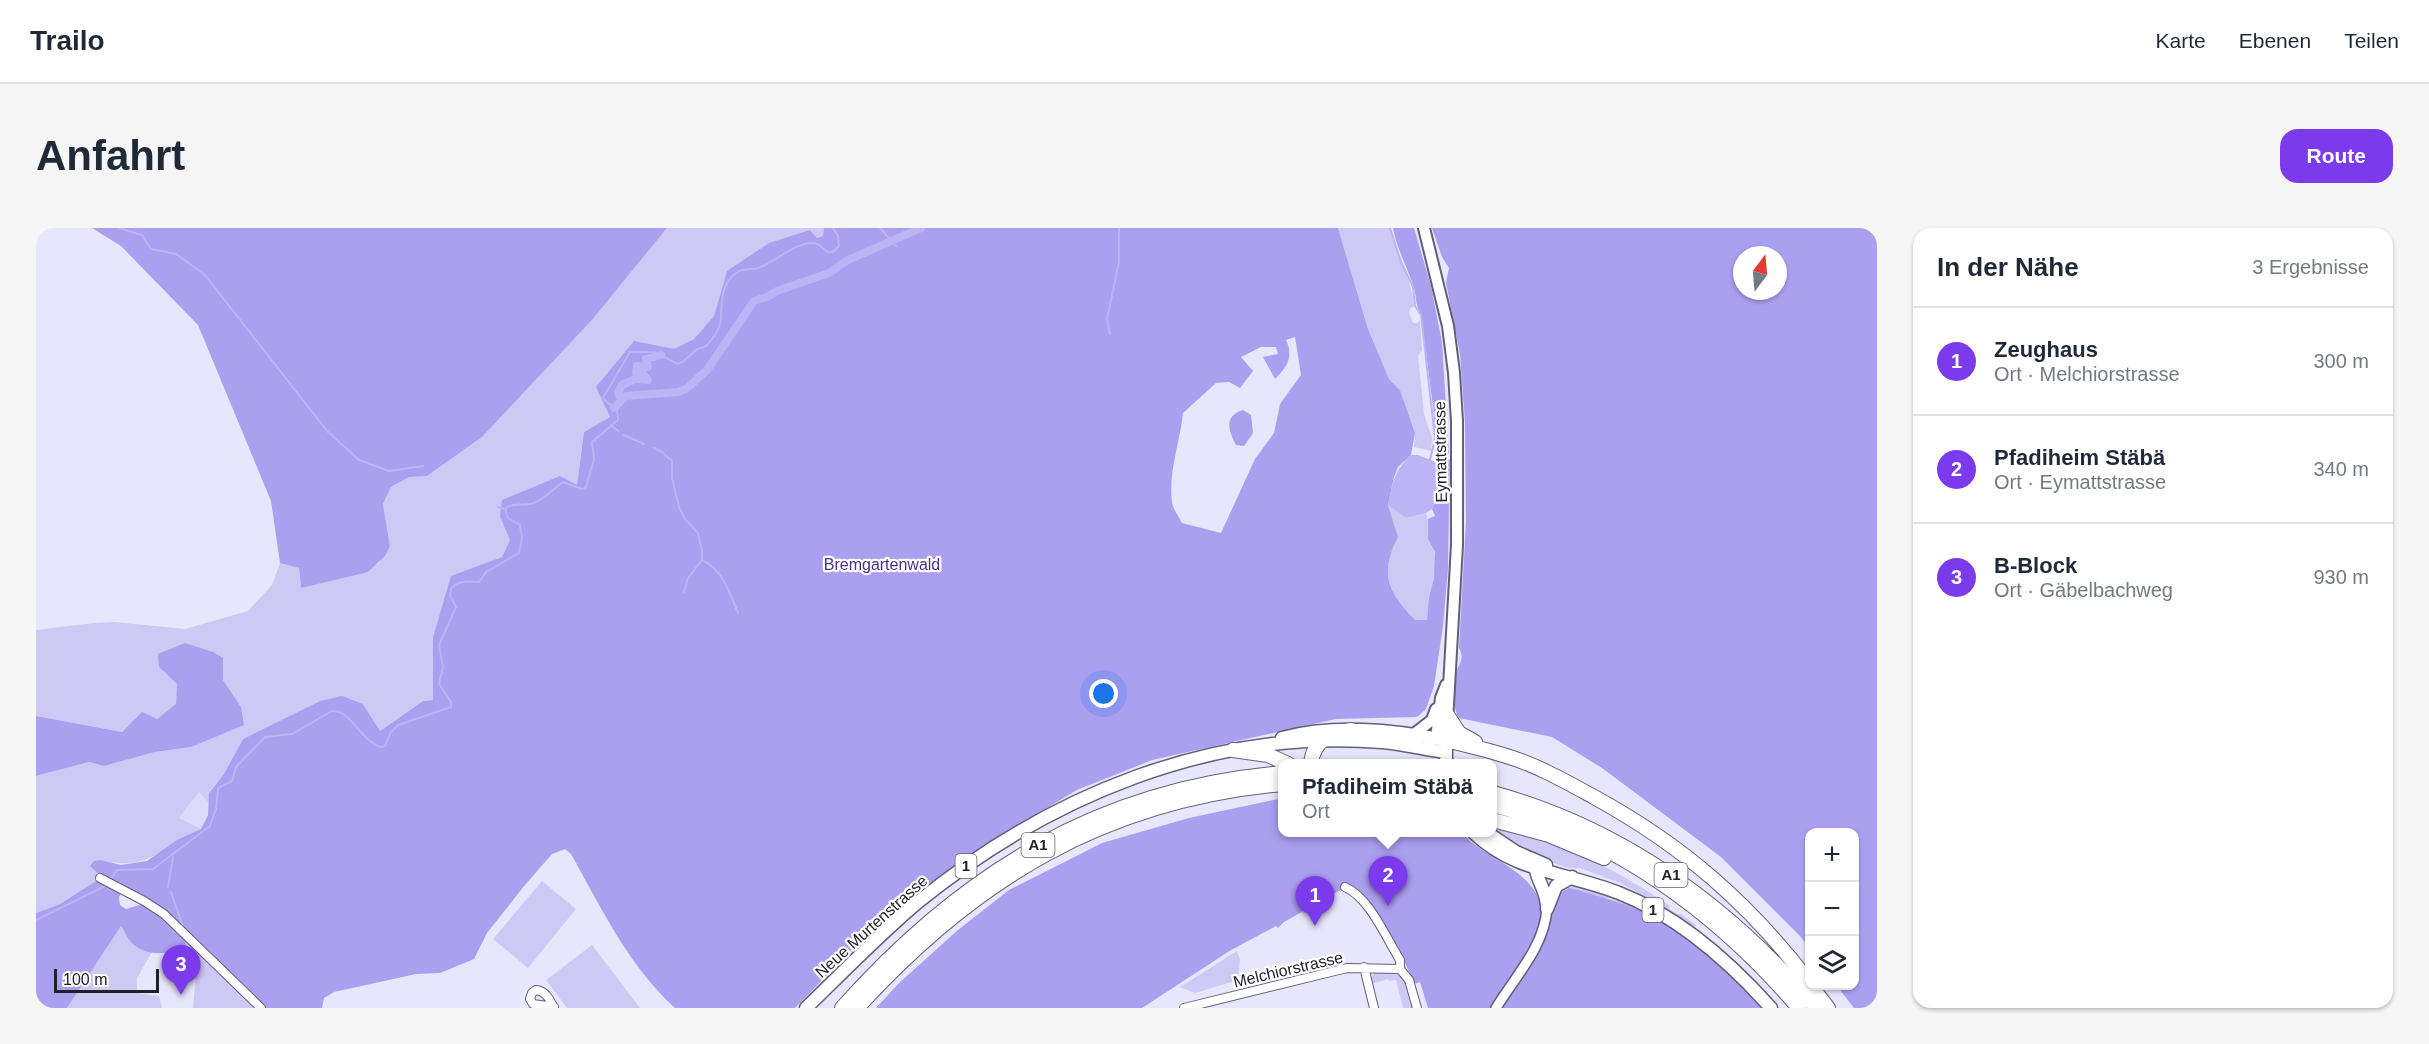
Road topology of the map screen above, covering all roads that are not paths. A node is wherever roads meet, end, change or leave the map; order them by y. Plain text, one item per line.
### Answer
1 (1424, 228) edge
2 (1448, 679) junction
3 (1441, 698) junction
4 (1448, 716) junction
5 (1350, 730) junction
6 (1414, 734) junction
7 (1321, 741) junction
8 (1255, 746) junction
9 (1233, 750) junction
10 (1441, 751) edge
11 (1501, 754) junction
12 (1312, 759) edge
13 (1278, 760) edge
14 (1278, 774) edge
15 (1278, 785) edge
16 (1497, 794) edge
17 (1497, 805) edge
18 (1497, 821) edge
19 (1479, 837) edge
20 (1493, 837) edge
21 (1537, 866) junction
22 (1567, 876) junction
23 (100, 878) dead end
24 (1345, 887) dead end
25 (1547, 909) junction
26 (1713, 924) junction
27 (1364, 967) junction
28 (1400, 969) junction
29 (1805, 978) edge
30 (1814, 990) edge
31 (261, 1008) edge
32 (806, 1008) edge
33 (842, 1008) edge
34 (857, 1008) edge
35 (1184, 1008) edge
36 (1374, 1008) edge
37 (1417, 1008) edge
38 (1496, 1008) edge
39 (1771, 1008) edge
40 (1798, 1008) edge
41 (1815, 1008) edge
42 (1828, 1008) edge

1 - 2 main road, Eymattstrasse
2 - 3 main road, Eymattstrasse
2 - 4 main road, Eymattstrasse
3 - 6 main road, Eymattstrasse
3 - 10 main road, Eymattstrasse
4 - 10 main road, Eymattstrasse
4 - 11 highway
5 - 6 main road, Neue Murtenstrasse / 1
5 - 7 highway
5 - 8 main road, Neue Murtenstrasse / 1
6 - 10 main road, Neue Murtenstrasse / 1
7 - 8 main road, Neue Murtenstrasse / 1
7 - 10 main road, Neue Murtenstrasse / 1
7 - 12 highway
8 - 9 main road, Neue Murtenstrasse / 1
9 - 13 highway
9 - 32 main road, Neue Murtenstrasse / 1
10 - 11 highway
11 - 29 highway
14 - 33 highway, A1
15 - 34 highway, A1
16 - 41 highway, A1
17 - 26 highway, A1
18 - 26 highway
19 - 21 main road, 1
20 - 21 main road, 1
21 - 22 main road, 1
21 - 25 main road
22 - 25 main road
22 - 39 main road, 1
23 - 31 street
24 - 28 street
25 - 38 street
26 - 40 highway, A1
27 - 28 street, Melchiorstrasse
27 - 35 street, Melchiorstrasse
27 - 36 street
28 - 37 street
30 - 42 highway

